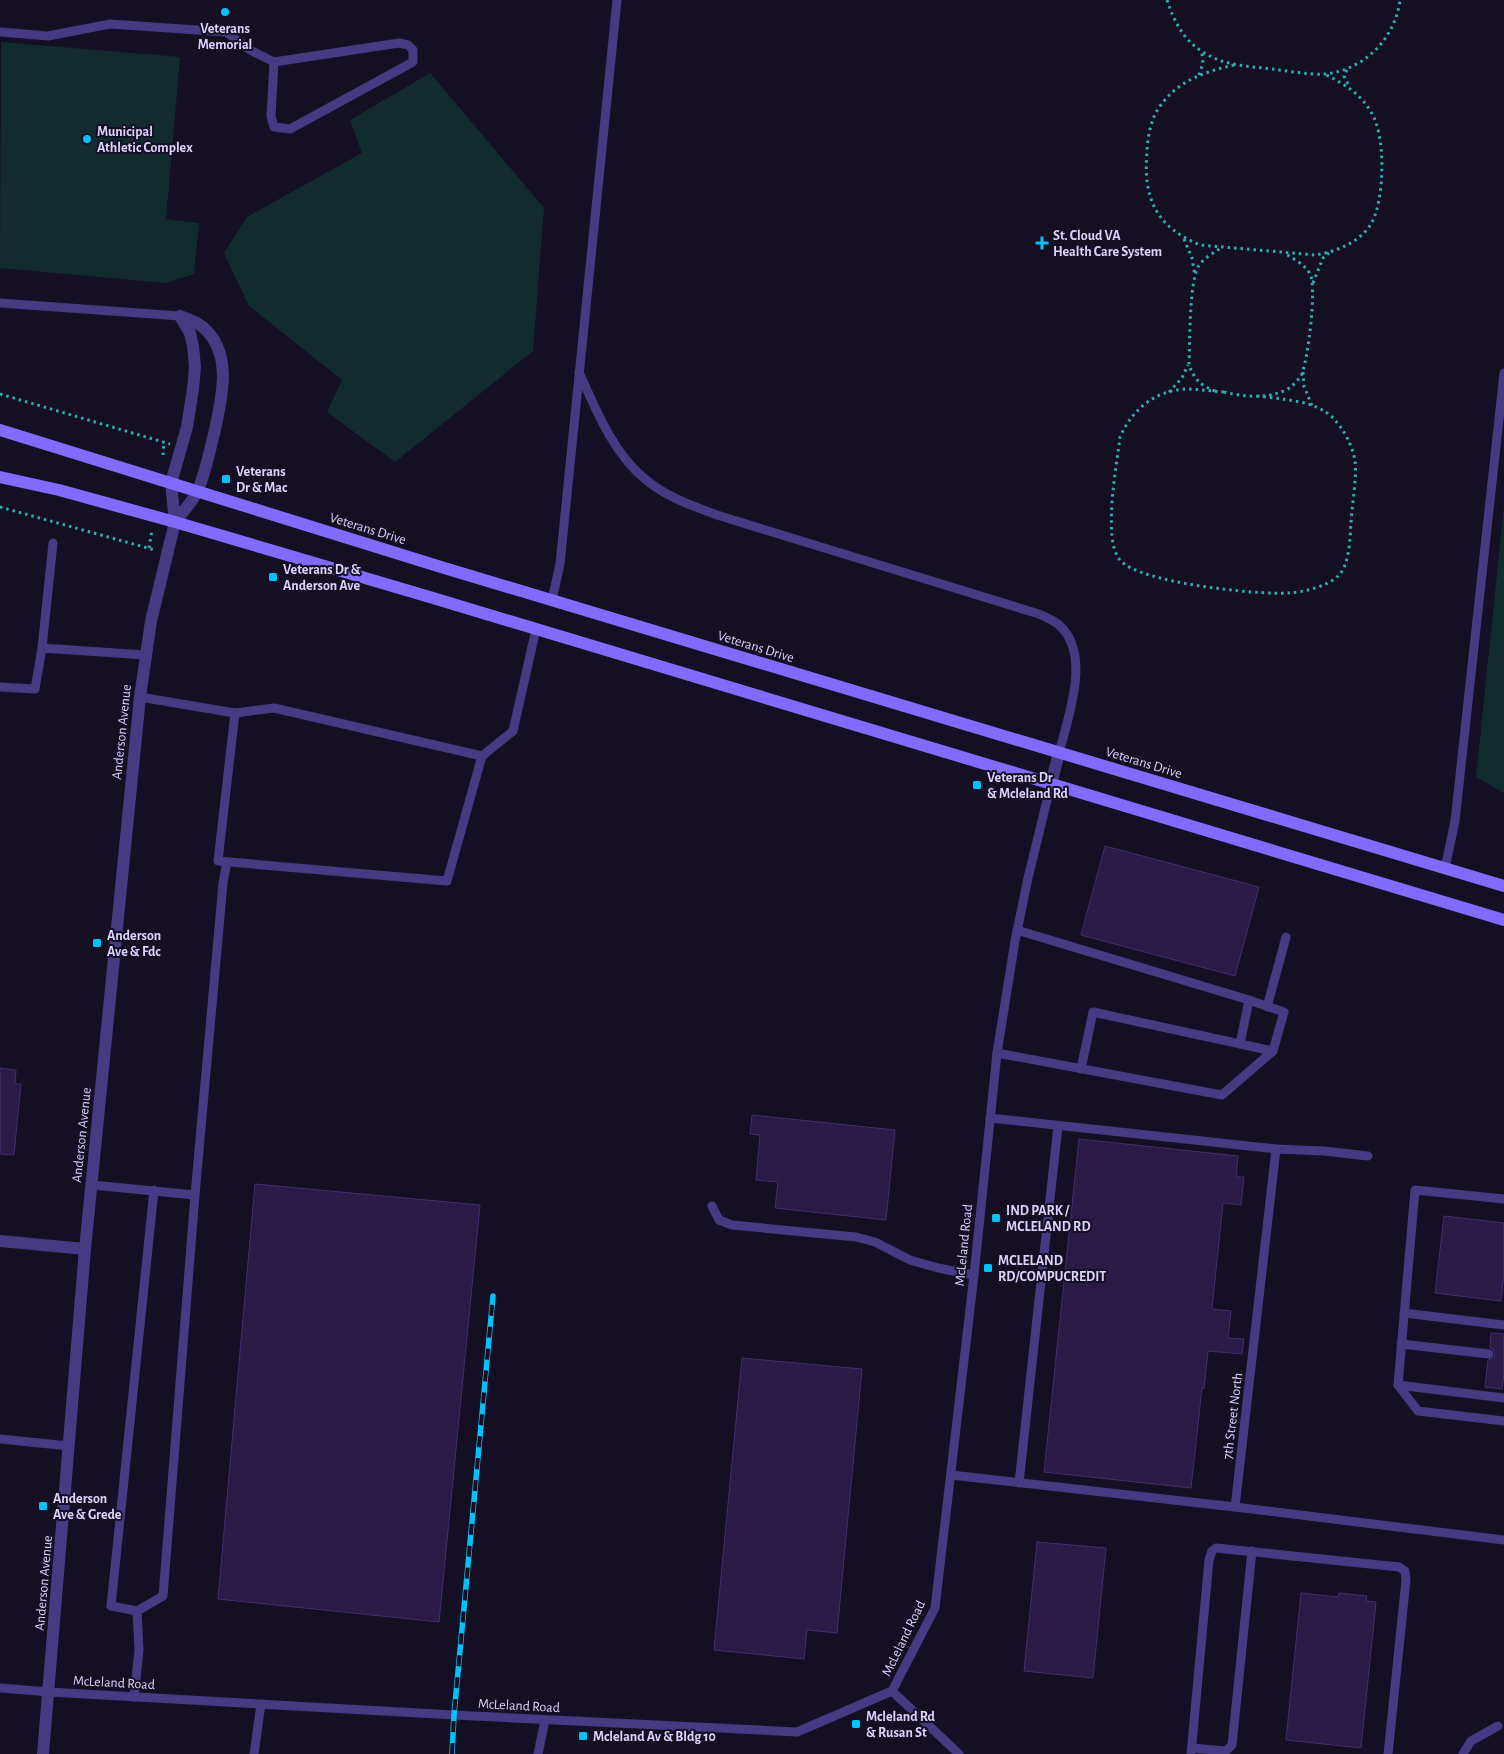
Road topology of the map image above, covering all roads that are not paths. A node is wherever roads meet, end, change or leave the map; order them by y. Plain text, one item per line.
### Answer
1 (617, 0) edge
2 (0, 32) edge
3 (274, 62) junction
4 (0, 303) edge
5 (180, 316) junction
6 (580, 372) junction
7 (1504, 373) edge
8 (0, 430) edge
9 (0, 477) edge
10 (171, 483) junction
11 (198, 491) junction
12 (176, 522) junction
13 (54, 543) dead end
14 (552, 600) junction
15 (536, 629) junction
16 (42, 648) junction
17 (145, 655) junction
18 (0, 688) edge
19 (140, 697) junction
20 (235, 713) junction
21 (1059, 753) junction
22 (482, 756) junction
23 (1051, 784) junction
24 (227, 862) junction
25 (1446, 868) junction
26 (1504, 886) edge
27 (1504, 920) edge
28 (1017, 930) junction
29 (1286, 937) dead end
30 (1249, 1000) junction
31 (1267, 1007) junction
32 (1240, 1044) junction
33 (1273, 1051) junction
34 (998, 1053) junction
35 (1081, 1069) junction
36 (990, 1118) junction
37 (1058, 1126) junction
38 (1276, 1149) junction
39 (1368, 1156) dead end
40 (92, 1186) junction
41 (154, 1190) junction
42 (195, 1194) junction
43 (1504, 1199) edge
44 (712, 1206) dead end
45 (0, 1241) edge
46 (85, 1249) junction
47 (974, 1275) junction
48 (1404, 1313) junction
49 (1504, 1324) edge
50 (1401, 1344) junction
51 (1489, 1354) dead end
52 (1398, 1385) junction
53 (1504, 1398) edge
54 (1504, 1421) edge
55 (0, 1439) edge
56 (69, 1446) junction
57 (951, 1475) junction
58 (1019, 1483) junction
59 (1235, 1507) junction
60 (1504, 1540) edge
61 (1252, 1551) junction
62 (137, 1611) junction
63 (0, 1688) edge
64 (892, 1691) junction
65 (49, 1692) junction
66 (134, 1697) junction
67 (261, 1704) junction
68 (545, 1720) junction
69 (1498, 1726) dead end
70 (1191, 1751) edge
71 (43, 1754) edge
72 (254, 1754) edge
73 (538, 1754) edge
74 (959, 1754) edge
75 (1388, 1754) edge
76 (1463, 1754) edge

1 - 6 lane
2 - 3 lane
3 - 3 lane
4 - 5 lane
5 - 10 street, Anderson Avenue
5 - 11 street, Anderson Avenue
6 - 14 lane
6 - 21 lane
7 - 25 lane
8 - 10 main road, Veterans Drive
9 - 12 main road
10 - 11 main road, Veterans Drive
10 - 12 street, Anderson Avenue
11 - 12 street, Anderson Avenue
11 - 14 main road, Veterans Drive
12 - 15 main road
12 - 17 street, Anderson Avenue
13 - 16 lane
14 - 21 main road, Veterans Drive
15 - 22 lane
15 - 23 main road
16 - 17 lane
16 - 18 lane
17 - 19 street, Anderson Avenue
19 - 20 lane
19 - 40 street, Anderson Avenue
20 - 22 lane
20 - 24 lane
21 - 23 street
21 - 25 main road, Veterans Drive
22 - 24 lane
23 - 27 main road
23 - 28 lane, McLeland Road
24 - 42 lane
25 - 26 main road, Veterans Drive
28 - 30 lane
28 - 34 lane, McLeland Road
29 - 31 lane
30 - 31 lane
30 - 32 lane
31 - 33 lane
32 - 33 lane
32 - 35 lane
33 - 35 lane
34 - 35 lane
34 - 36 lane, McLeland Road
36 - 37 lane
36 - 47 lane, McLeland Road
37 - 38 lane
37 - 58 lane
38 - 39 lane
38 - 59 lane, 7th Street North
40 - 41 lane
40 - 46 street, Anderson Avenue
41 - 42 lane
41 - 62 lane
42 - 62 lane
43 - 48 lane
44 - 47 lane
45 - 46 street
46 - 56 street, Anderson Avenue
47 - 57 lane, McLeland Road
48 - 49 lane
48 - 50 lane
50 - 51 lane
50 - 52 lane
52 - 53 lane
52 - 54 lane
55 - 56 lane
56 - 65 street, Anderson Avenue
57 - 58 lane
57 - 64 lane, McLeland Road
58 - 59 lane
59 - 60 lane
61 - 70 lane
61 - 70 lane
61 - 75 lane
62 - 66 lane
63 - 65 lane, McLeland Road
64 - 68 lane, McLeland Road
64 - 74 lane
65 - 66 lane, McLeland Road
65 - 71 street, Anderson Avenue
66 - 67 lane, McLeland Road
67 - 68 lane, McLeland Road
67 - 72 lane
68 - 73 lane
69 - 76 lane

